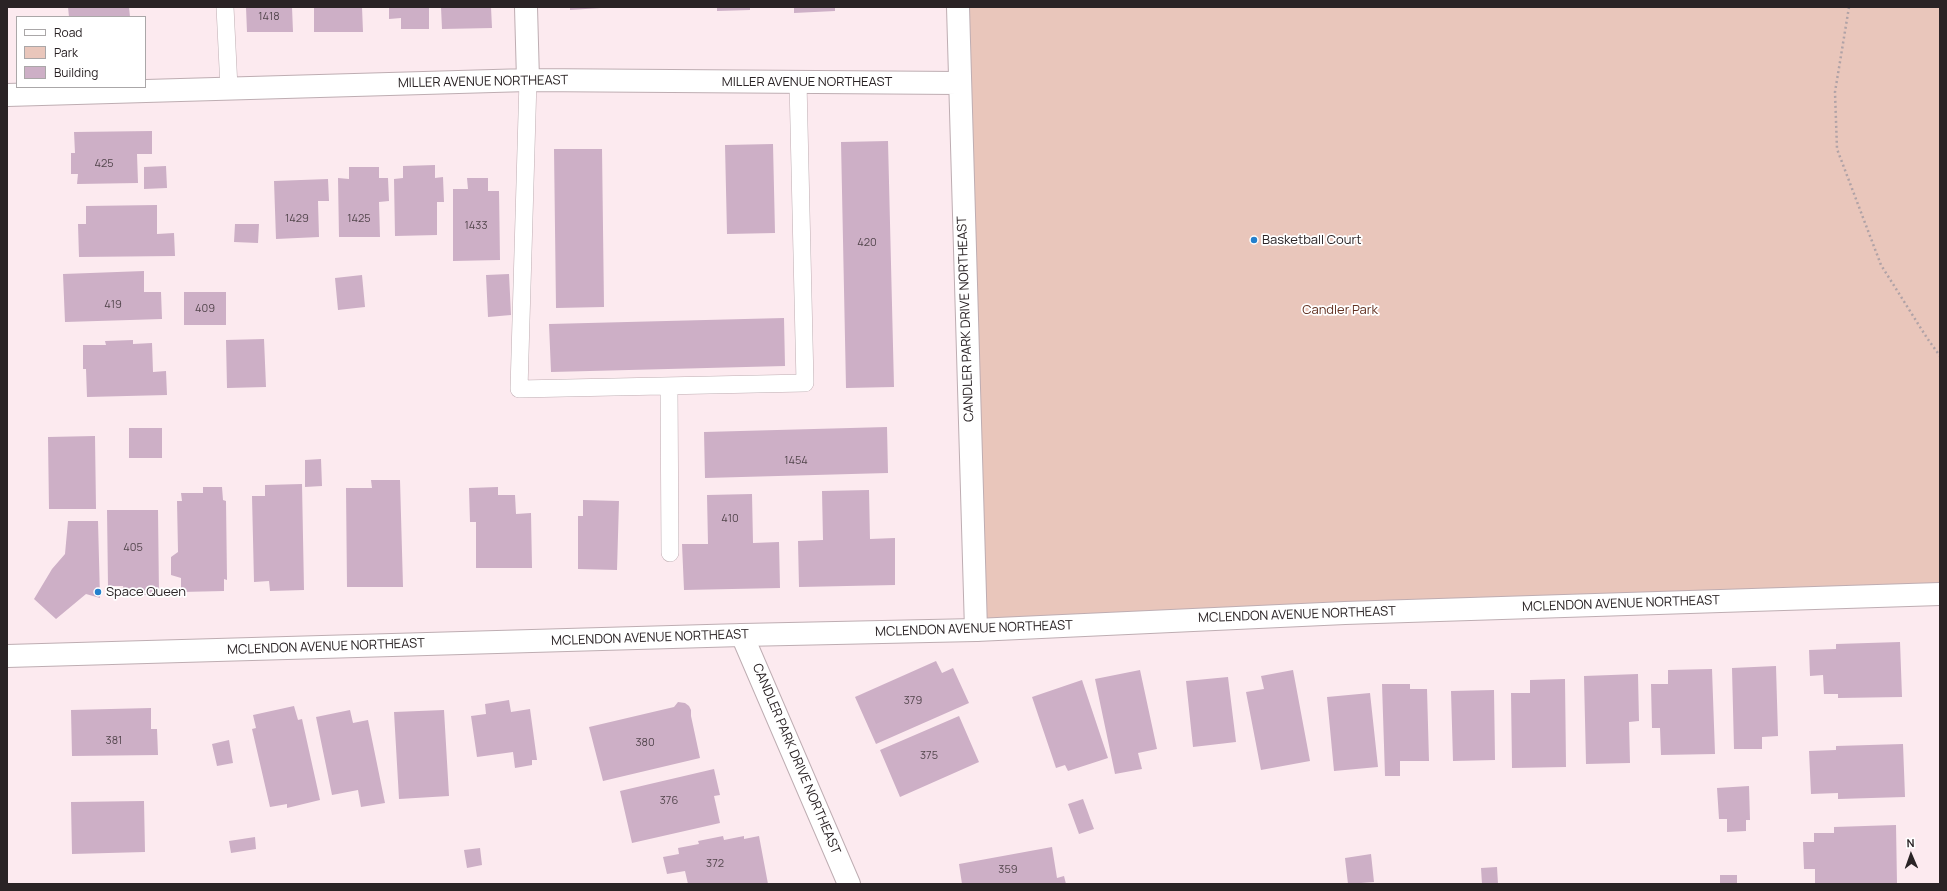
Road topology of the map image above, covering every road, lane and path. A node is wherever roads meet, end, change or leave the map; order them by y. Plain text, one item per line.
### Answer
1 (226, 7) edge
2 (526, 7) edge
3 (958, 7) edge
4 (1849, 7) edge
5 (528, 80) junction
6 (798, 82) junction
7 (958, 83) junction
8 (229, 88) junction
9 (7, 95) edge
10 (1940, 356) edge
11 (669, 386) junction
12 (670, 553) dead end
13 (1940, 594) edge
14 (976, 630) junction
15 (742, 635) junction
16 (7, 656) edge
17 (849, 884) edge

1 - 8 lane
2 - 5 street
3 - 7 street, CANDLER PARK DRIVE NORTHEAST
4 - 10 path
5 - 6 street, MILLER AVENUE NORTHEAST
5 - 8 street, MILLER AVENUE NORTHEAST
5 - 11 lane
6 - 7 street, MILLER AVENUE NORTHEAST
6 - 11 lane
7 - 14 street, CANDLER PARK DRIVE NORTHEAST
8 - 9 street, MILLER AVENUE NORTHEAST
11 - 12 lane
13 - 14 street, MCLENDON AVENUE NORTHEAST
14 - 15 street, MCLENDON AVENUE NORTHEAST
15 - 16 street, MCLENDON AVENUE NORTHEAST
15 - 17 street, CANDLER PARK DRIVE NORTHEAST

